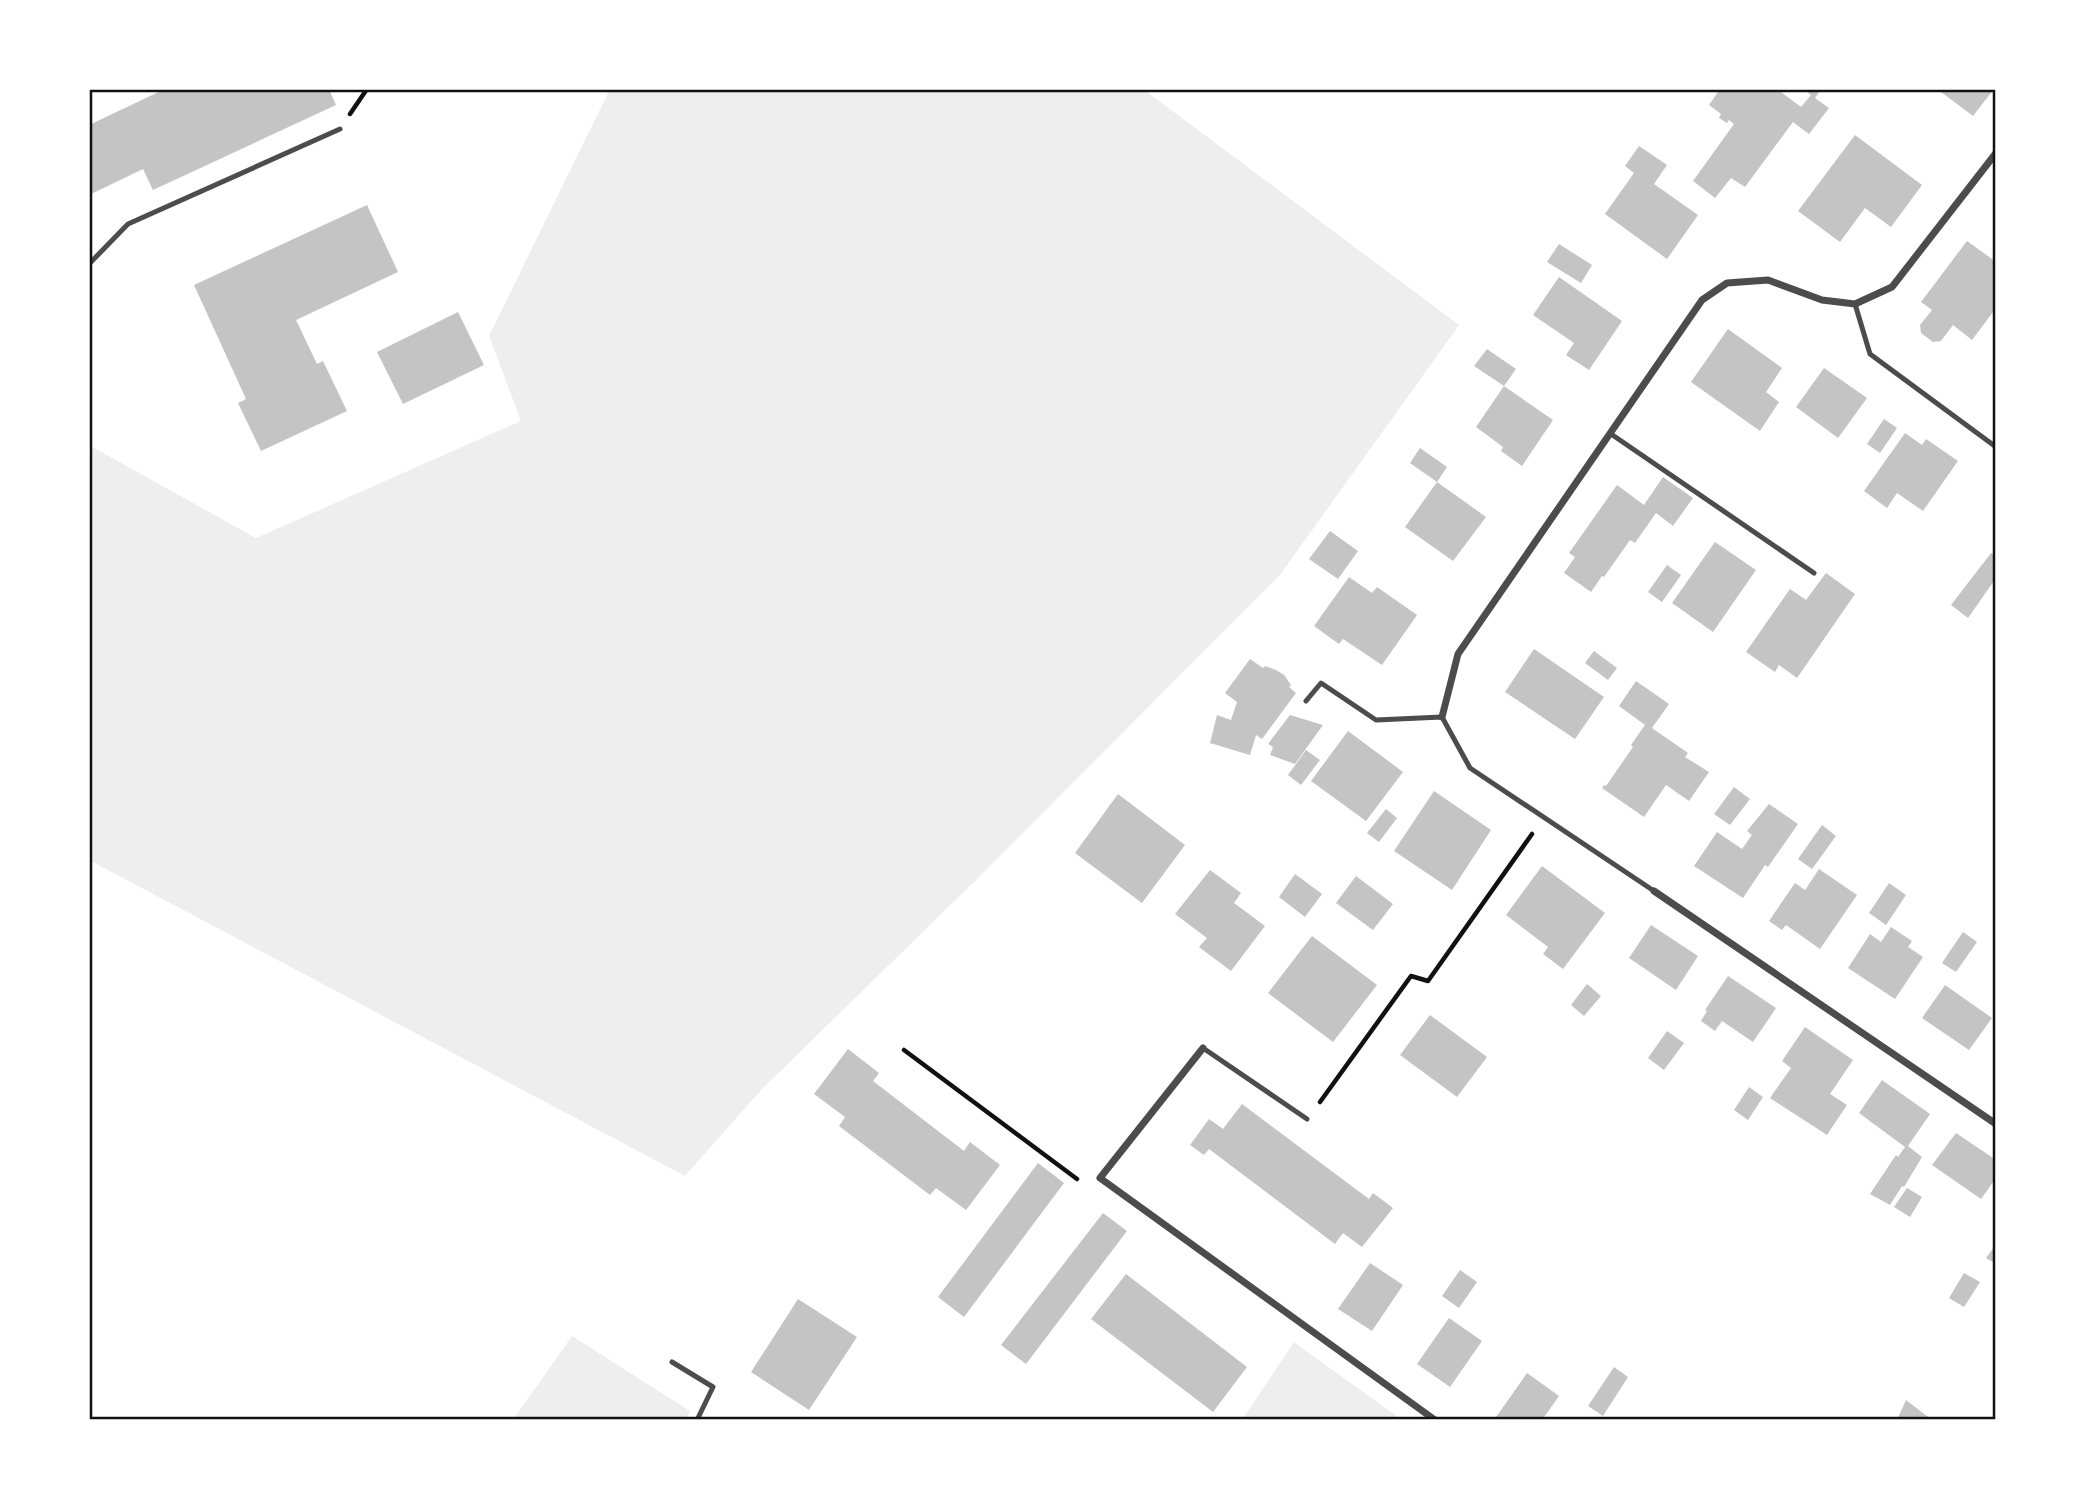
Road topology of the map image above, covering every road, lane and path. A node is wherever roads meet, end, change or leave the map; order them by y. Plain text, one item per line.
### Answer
1 (367, 89) edge
2 (340, 129) joint
3 (1996, 153) edge
4 (89, 264) edge
5 (1855, 304) junction
6 (1611, 434) junction
7 (1996, 447) edge
8 (1814, 573) dead end
9 (1306, 701) dead end
10 (1442, 717) junction
11 (1544, 817) junction
12 (1654, 891) joint
13 (1202, 1048) joint
14 (904, 1050) dead end
15 (1307, 1119) joint
16 (1996, 1124) edge
17 (1086, 1186) dead end
18 (672, 1362) dead end
19 (697, 1420) edge
20 (1435, 1420) edge

1 - 2 path
2 - 4 lane
3 - 5 street
5 - 6 street
5 - 7 lane
6 - 8 lane
6 - 10 street
9 - 10 lane
10 - 11 lane
11 - 12 lane
11 - 15 path
12 - 16 street
13 - 15 lane
13 - 20 street
14 - 17 path
18 - 19 lane

